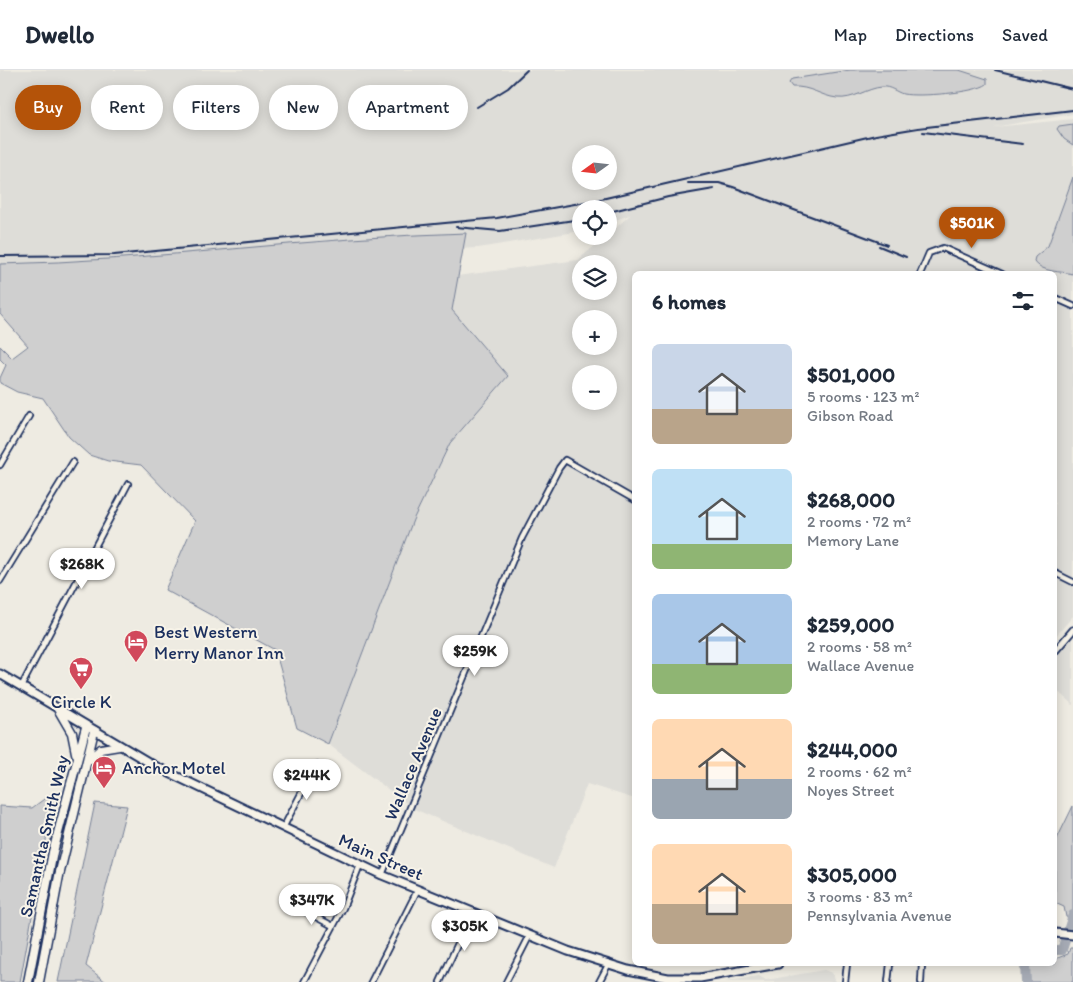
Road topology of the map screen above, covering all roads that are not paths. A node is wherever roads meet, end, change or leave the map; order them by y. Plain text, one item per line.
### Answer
1 (921, 271) edge
2 (995, 271) edge
3 (1057, 299) edge
4 (1073, 306) edge
5 (28, 416) dead end
6 (73, 462) dead end
7 (0, 466) edge
8 (128, 484) dead end
9 (632, 498) edge
10 (1057, 573) edge
11 (0, 581) edge
12 (1073, 582) edge
13 (1073, 630) edge
14 (1057, 649) edge
15 (0, 674) edge
16 (21, 687) junction
17 (58, 709) junction
18 (90, 729) junction
19 (119, 746) junction
20 (76, 759) junction
21 (316, 765) dead end
22 (85, 768) junction
23 (283, 828) junction
24 (360, 865) junction
25 (382, 875) junction
26 (417, 891) junction
27 (301, 909) dead end
28 (472, 913) junction
29 (333, 926) junction
30 (1057, 933) edge
31 (1073, 934) edge
32 (530, 935) junction
33 (608, 965) junction
34 (765, 966) edge
35 (847, 966) edge
36 (890, 966) edge
37 (922, 966) edge
38 (28, 982) edge
39 (39, 982) edge
40 (304, 982) edge
41 (371, 982) edge
42 (440, 982) edge
43 (506, 982) edge
44 (599, 982) edge
45 (845, 982) edge
46 (888, 982) edge
47 (921, 982) edge

1 - 2 street
3 - 4 street
5 - 7 street
6 - 11 street
8 - 16 street
9 - 25 street, Wallace Avenue
10 - 12 street
13 - 14 street
15 - 16 main road, Main Street
16 - 17 main road, Main Street
17 - 18 main road, Main Street
17 - 20 highway
18 - 19 main road, Main Street
18 - 20 highway, Samantha Smith Way
18 - 22 highway, Samantha Smith Way
19 - 22 highway
19 - 23 main road, Main Street
20 - 38 highway, Samantha Smith Way
21 - 23 street
22 - 39 highway, Samantha Smith Way
23 - 24 main road, Main Street
24 - 25 main road, Main Street
24 - 29 street
25 - 26 main road, Main Street
26 - 28 main road, Main Street
26 - 41 street
27 - 29 street
28 - 32 main road, Main Street
28 - 42 street
29 - 40 street
30 - 31 main road
32 - 33 main road, Main Street
32 - 43 street
33 - 34 main road, Main Street
33 - 44 street
35 - 45 street
36 - 46 street
37 - 47 street

